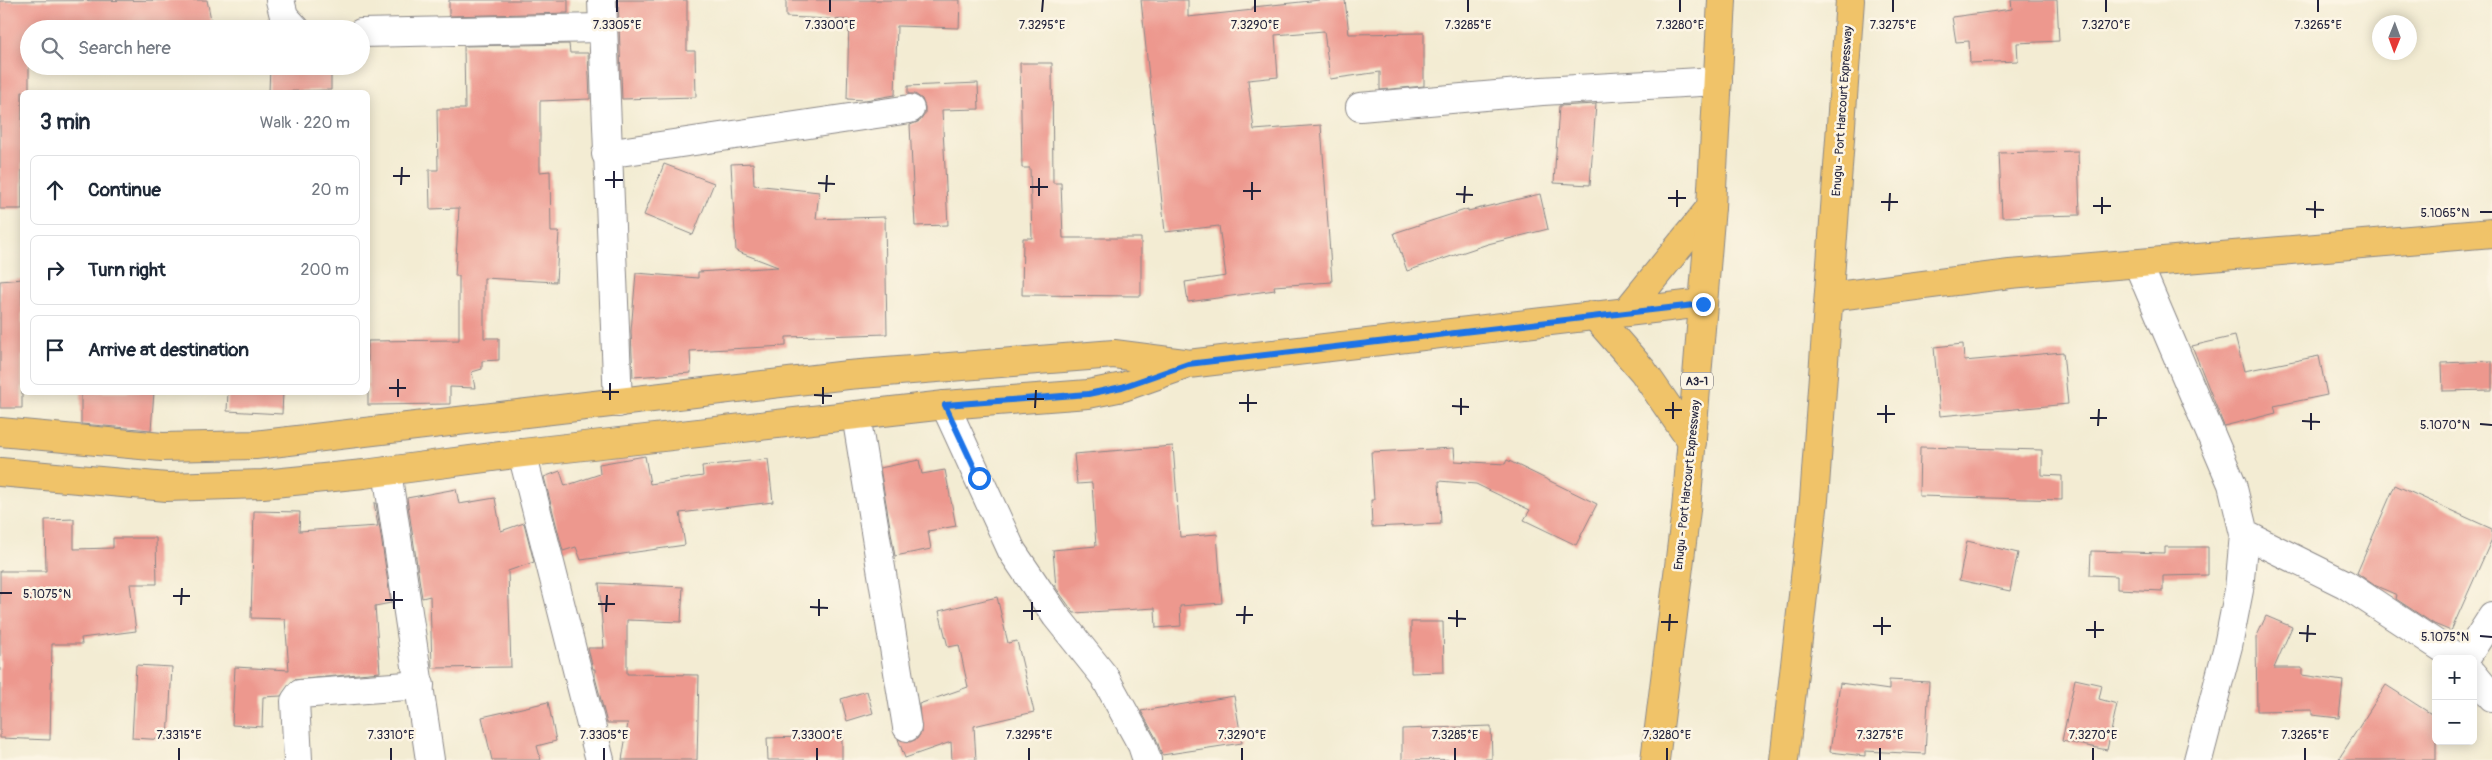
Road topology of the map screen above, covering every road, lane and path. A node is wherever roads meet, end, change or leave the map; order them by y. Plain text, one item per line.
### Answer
1 (280, 0) edge
2 (602, 0) edge
3 (1722, 0) edge
4 (1850, 0) edge
5 (288, 20) edge
6 (602, 28) junction
7 (370, 33) edge
8 (1718, 81) junction
9 (1360, 107) dead end
10 (910, 109) dead end
11 (606, 154) junction
12 (1711, 207) junction
13 (2492, 233) edge
14 (2138, 264) junction
15 (1829, 297) junction
16 (1703, 304) junction
17 (1626, 312) junction
18 (1594, 315) junction
19 (1188, 364) junction
20 (618, 403) junction
21 (945, 405) junction
22 (856, 415) junction
23 (0, 432) edge
24 (1692, 442) junction
25 (522, 452) junction
26 (387, 471) junction
27 (0, 472) edge
28 (2244, 534) junction
29 (2492, 617) edge
30 (2453, 655) edge
31 (2468, 655) edge
32 (2477, 679) edge
33 (420, 685) junction
34 (2492, 698) edge
35 (907, 727) dead end
36 (298, 760) edge
37 (430, 760) edge
38 (600, 760) edge
39 (1147, 760) edge
40 (1655, 760) edge
41 (1784, 760) edge
42 (2198, 760) edge

1 - 5 street
2 - 6 street
3 - 8 main road, Enugu - Port Harcourt Expressway / A3-1
4 - 15 main road, Enugu - Port Harcourt Expressway
6 - 7 street
6 - 11 street
8 - 9 street
8 - 12 main road, Enugu - Port Harcourt Expressway / A3-1
10 - 11 street
11 - 20 street
12 - 16 main road, Enugu - Port Harcourt Expressway / A3-1
12 - 17 main road
13 - 14 main road
14 - 15 main road
14 - 28 street
15 - 41 main road, Enugu - Port Harcourt Expressway
16 - 17 main road
16 - 24 main road, Enugu - Port Harcourt Expressway / A3-1
17 - 18 main road
18 - 19 main road
18 - 24 main road
19 - 20 main road
19 - 21 main road
20 - 23 main road
21 - 22 main road
21 - 39 street
22 - 25 main road
22 - 35 street
24 - 40 main road, Enugu - Port Harcourt Expressway / A3-1
25 - 26 main road
25 - 38 street
26 - 27 main road
26 - 33 street
28 - 30 street
28 - 42 street
29 - 31 street
32 - 34 street
33 - 36 street
33 - 37 street

